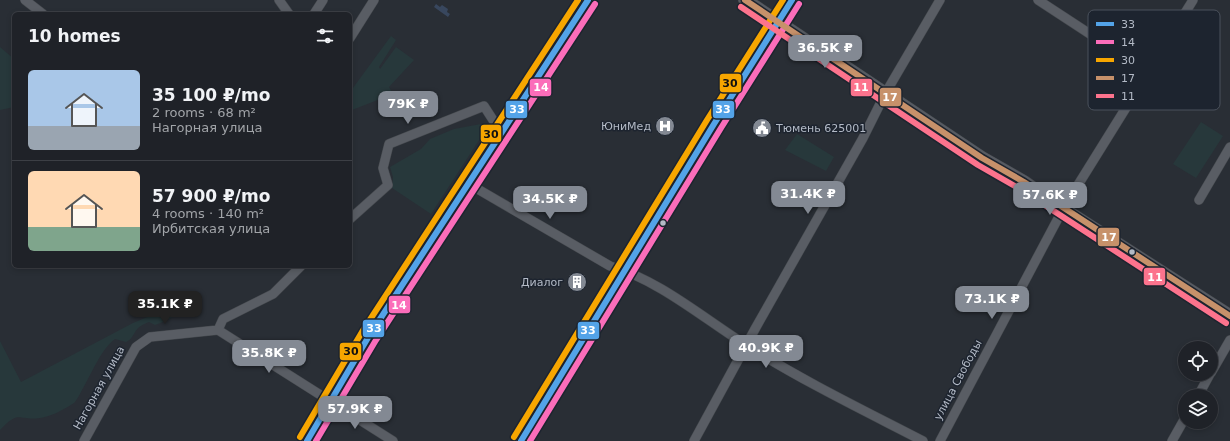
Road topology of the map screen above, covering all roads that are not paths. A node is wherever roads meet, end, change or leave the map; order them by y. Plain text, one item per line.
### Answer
1 (25, 0) edge
2 (279, 0) edge
3 (323, 0) edge
4 (374, 0) edge
5 (588, 0) edge
6 (745, 0) edge
7 (792, 0) edge
8 (940, 0) edge
9 (1038, 0) edge
10 (1193, 0) edge
11 (1187, 10) edge
12 (40, 12) edge
13 (288, 12) edge
14 (315, 12) edge
15 (778, 22) junction
16 (1088, 33) edge
17 (352, 35) edge
18 (885, 94) junction
19 (1125, 110) edge
20 (505, 129) junction
21 (1230, 147) edge
22 (469, 184) junction
23 (1199, 200) dead end
24 (1063, 210) junction
25 (352, 216) edge
26 (299, 268) edge
27 (625, 270) junction
28 (1230, 316) edge
29 (218, 330) junction
30 (1230, 340) edge
31 (746, 345) junction
32 (1218, 360) edge
33 (331, 401) junction
34 (1179, 429) edge
35 (84, 441) edge
36 (307, 441) edge
37 (393, 441) edge
38 (521, 441) edge
39 (694, 441) edge
40 (923, 441) edge
41 (940, 441) edge
42 (1172, 441) edge

1 - 12 street
2 - 13 street
3 - 14 street
4 - 17 street
5 - 20 main road
6 - 15 street
7 - 15 main road
8 - 18 street
9 - 16 street
10 - 11 street, улица Свободы
15 - 18 street
15 - 27 main road
18 - 24 street
18 - 31 street
19 - 24 street, улица Свободы
20 - 22 main road
20 - 25 street
21 - 23 street
22 - 27 street
22 - 33 main road
24 - 28 street
24 - 41 street, улица Свободы
26 - 29 street
27 - 31 street
27 - 38 main road
29 - 33 street
29 - 35 street, Нагорная улица
30 - 32 street
31 - 39 street
31 - 40 street
33 - 36 main road
33 - 37 street
34 - 42 street

